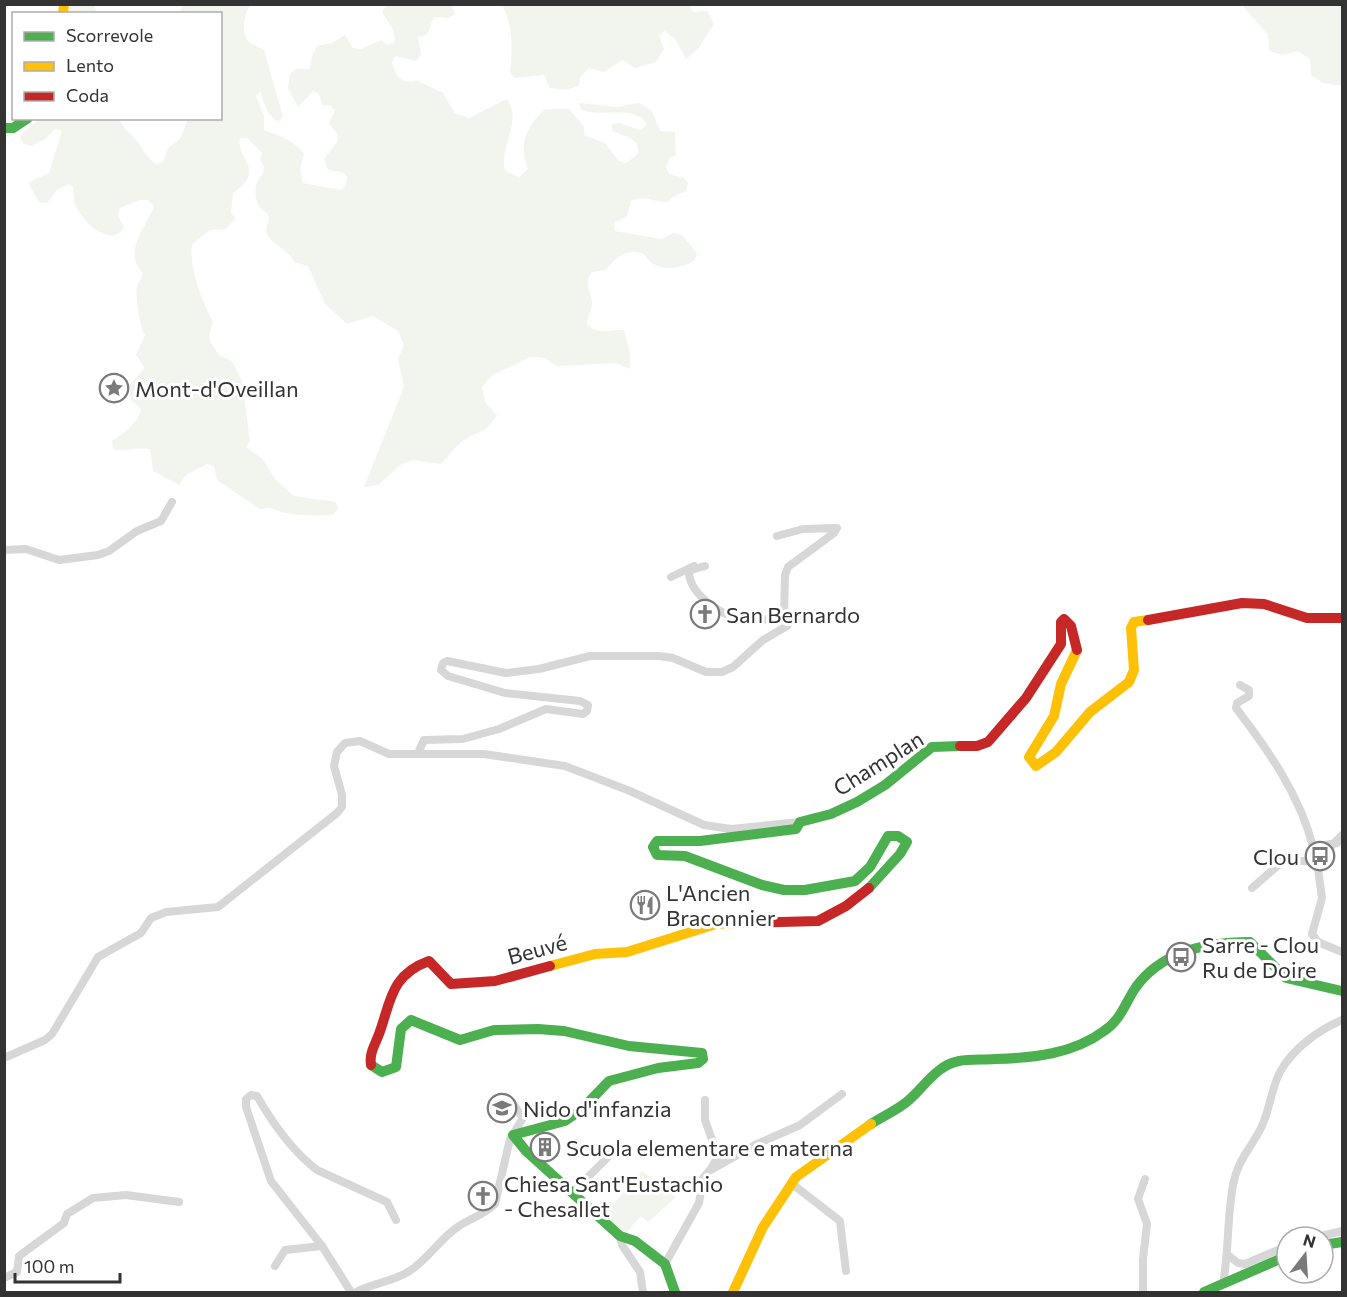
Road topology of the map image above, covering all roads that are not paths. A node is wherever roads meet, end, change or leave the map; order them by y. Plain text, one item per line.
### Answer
1 (25, 120) edge
2 (4, 128) edge
3 (172, 501) dead end
4 (777, 536) dead end
5 (4, 550) edge
6 (671, 576) dead end
7 (784, 617) junction
8 (1342, 618) edge
9 (1240, 685) dead end
10 (418, 753) junction
11 (800, 822) junction
12 (1342, 835) edge
13 (1337, 843) junction
14 (1317, 861) junction
15 (1252, 888) dead end
16 (1342, 952) edge
17 (1342, 991) edge
18 (1342, 1020) edge
19 (4, 1058) edge
20 (842, 1094) dead end
21 (705, 1100) dead end
22 (512, 1102) dead end
23 (513, 1135) junction
24 (614, 1151) dead end
25 (709, 1171) junction
26 (1144, 1179) dead end
27 (791, 1183) junction
28 (573, 1192) junction
29 (179, 1202) dead end
30 (396, 1220) dead end
31 (620, 1236) junction
32 (322, 1246) junction
33 (1275, 1251) edge
34 (1228, 1256) junction
35 (1275, 1261) edge
36 (665, 1264) junction
37 (275, 1266) dead end
38 (846, 1271) dead end
39 (4, 1278) edge
40 (1223, 1284) junction
41 (351, 1293) edge
42 (356, 1293) edge
43 (643, 1293) edge
44 (675, 1293) edge
45 (733, 1293) edge
46 (1143, 1293) edge
47 (1204, 1293) edge

1 - 2 street
3 - 5 street
4 - 7 street
6 - 7 street
7 - 10 street
8 - 11 street, Champlan
9 - 13 street
10 - 11 street
10 - 19 street
11 - 23 street, Beuvé
12 - 13 street
13 - 14 street
14 - 15 street
14 - 16 street
17 - 27 street
18 - 34 street
20 - 25 street
21 - 25 street
22 - 23 street
23 - 28 street
23 - 42 street
24 - 28 street
25 - 36 street
26 - 46 street
27 - 38 street
27 - 45 street
28 - 31 street
29 - 39 street
30 - 32 street
31 - 36 street
31 - 43 street
32 - 37 street
32 - 41 street
33 - 34 street
34 - 40 street
35 - 40 street
36 - 44 street
40 - 47 street

